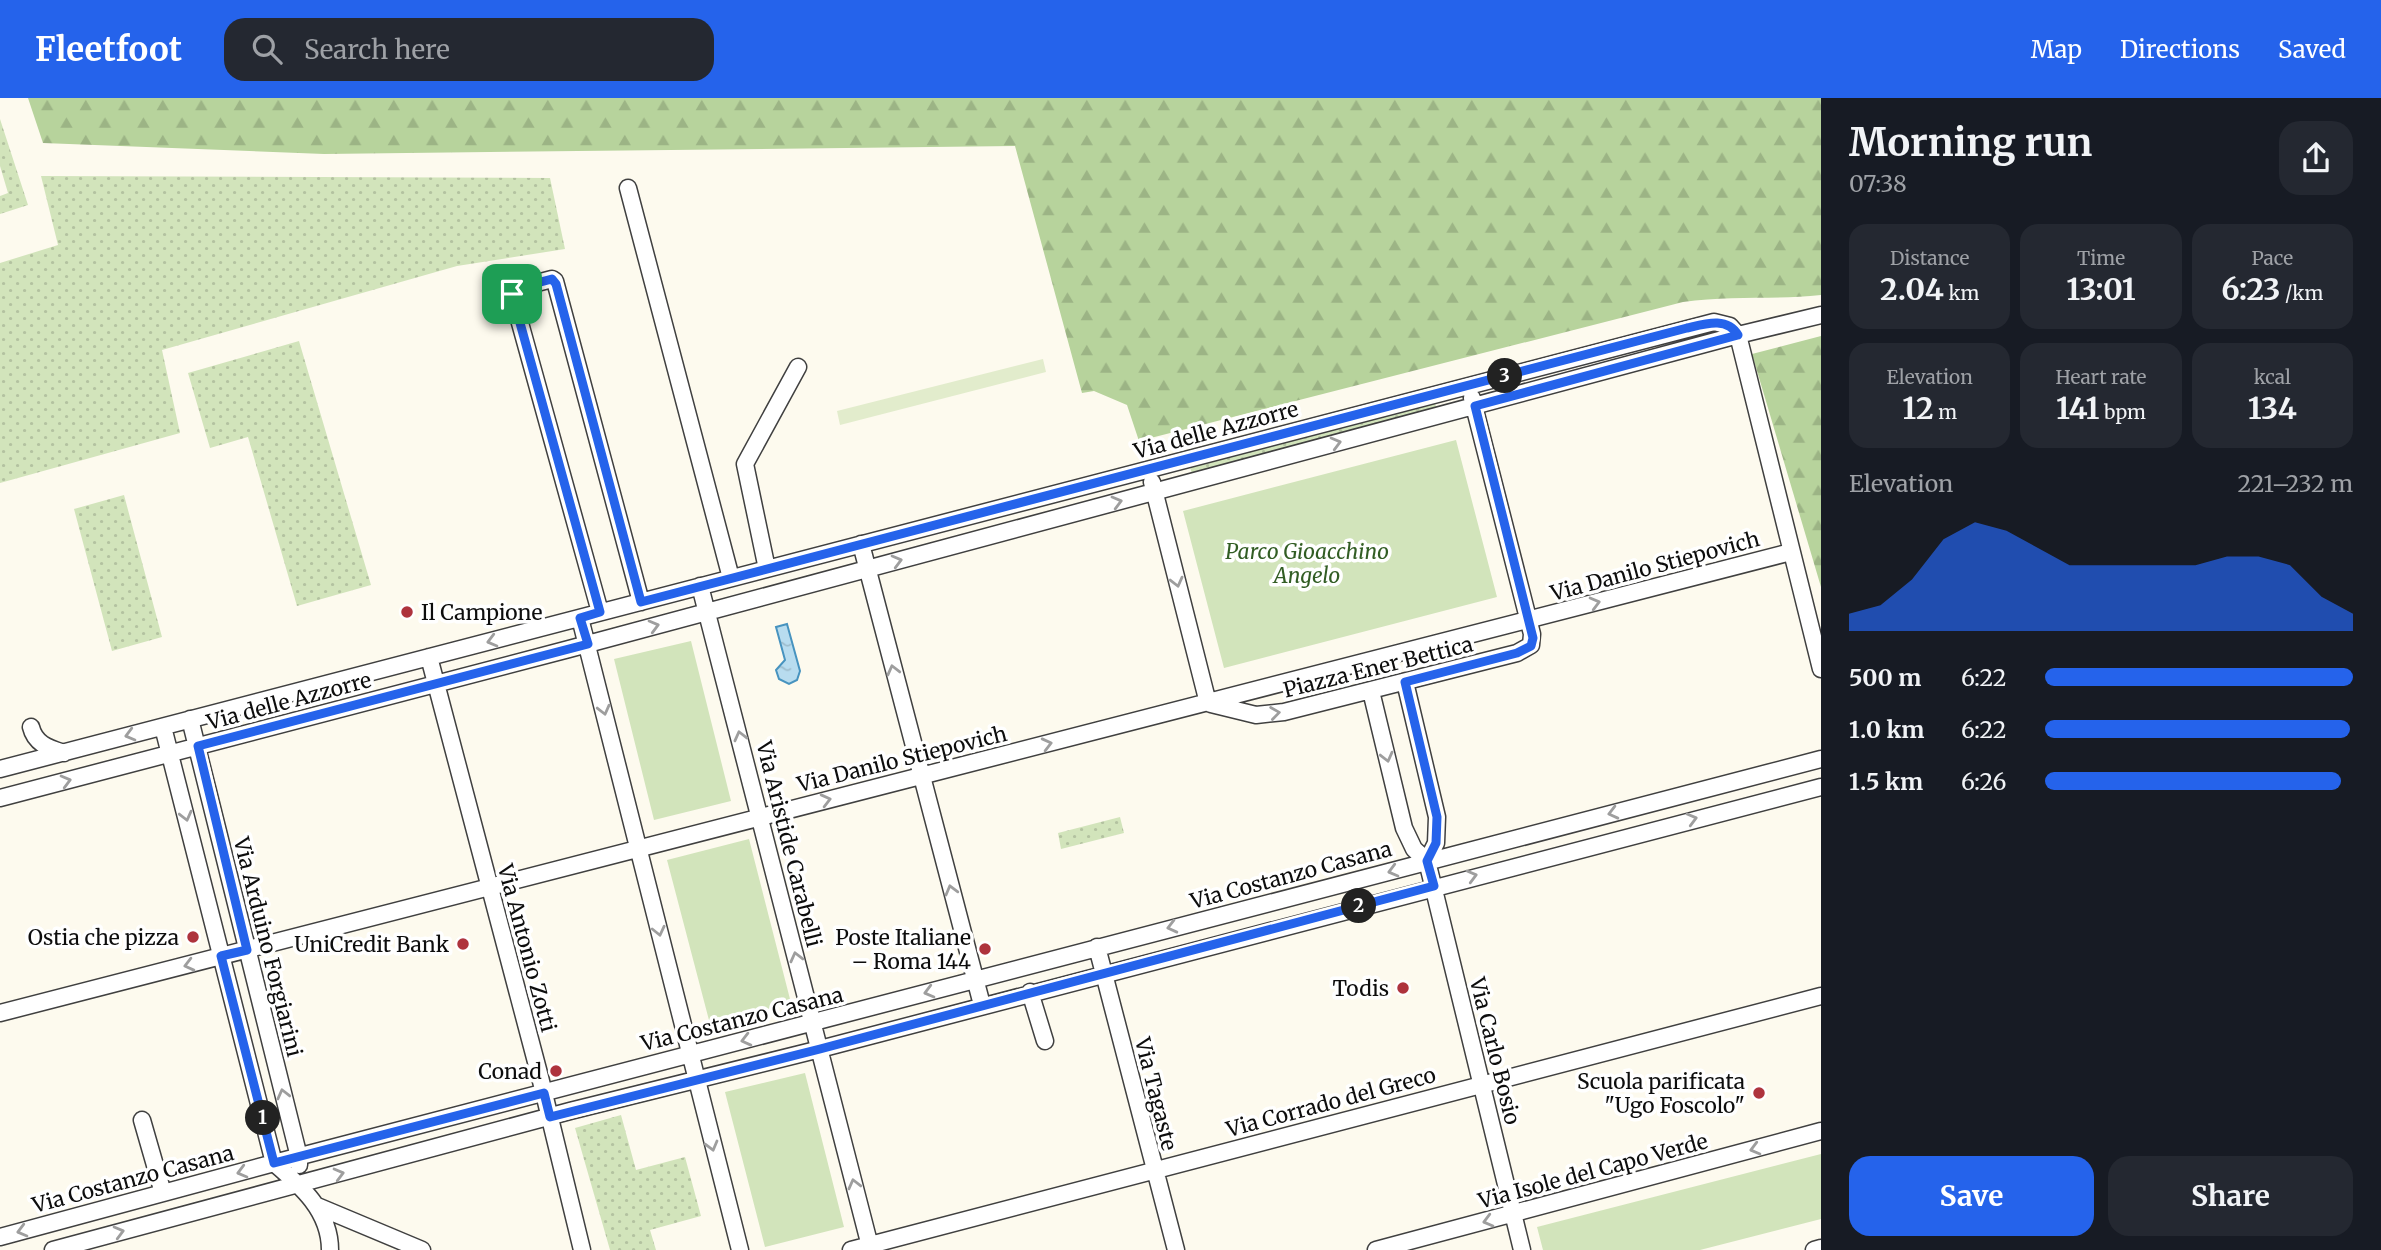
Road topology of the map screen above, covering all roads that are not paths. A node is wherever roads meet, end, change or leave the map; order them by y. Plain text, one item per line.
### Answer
1 (628, 188) dead end
2 (1821, 315) edge
3 (1738, 335) junction
4 (798, 367) dead end
5 (1469, 386) junction
6 (1475, 406) junction
7 (1149, 469) junction
8 (1154, 492) junction
9 (861, 544) junction
10 (1791, 552) junction
11 (767, 569) junction
12 (868, 569) junction
13 (731, 578) junction
14 (701, 586) junction
15 (641, 602) junction
16 (600, 612) junction
17 (708, 612) junction
18 (580, 618) junction
19 (1529, 621) junction
20 (588, 644) junction
21 (429, 657) junction
22 (1821, 669) edge
23 (1405, 682) junction
24 (436, 684) junction
25 (1371, 691) junction
26 (1208, 703) junction
27 (190, 719) junction
28 (31, 727) dead end
29 (163, 727) junction
30 (198, 746) junction
31 (64, 753) junction
32 (170, 753) junction
33 (1821, 759) edge
34 (0, 769) edge
35 (920, 777) junction
36 (1821, 787) edge
37 (0, 798) edge
38 (760, 817) junction
39 (640, 849) junction
40 (1427, 861) junction
41 (1434, 886) junction
42 (489, 887) junction
43 (1097, 947) junction
44 (247, 950) junction
45 (221, 956) junction
46 (1104, 974) junction
47 (975, 979) junction
48 (1030, 992) junction
49 (1821, 996) edge
50 (982, 1005) junction
51 (0, 1013) edge
52 (813, 1023) junction
53 (1045, 1041) dead end
54 (820, 1049) junction
55 (689, 1054) junction
56 (695, 1080) junction
57 (1481, 1085) junction
58 (544, 1093) junction
59 (550, 1117) junction
60 (142, 1120) dead end
61 (1821, 1131) edge
62 (299, 1157) junction
63 (274, 1163) junction
64 (1154, 1171) junction
65 (299, 1185) junction
66 (163, 1193) junction
67 (317, 1206) junction
68 (1514, 1214) junction
69 (0, 1237) edge
70 (871, 1248) edge
71 (1821, 1248) edge
72 (53, 1250) edge
73 (330, 1250) edge
74 (422, 1250) edge
75 (583, 1250) edge
76 (740, 1250) edge
77 (851, 1250) edge
78 (1176, 1250) edge
79 (1376, 1250) edge
80 (1522, 1250) edge
81 (1814, 1250) edge

1 - 13 street
2 - 3 street, Via delle Azzorre
3 - 5 street, Via delle Azzorre
3 - 6 street, Via delle Azzorre
3 - 10 street
4 - 11 street
5 - 6 street, Piazza Ener Bettica
5 - 7 street, Via delle Azzorre
8 -> 6 street, Via delle Azzorre
6 - 19 street, Piazza Ener Bettica
7 - 8 street
7 - 9 street, Via delle Azzorre
12 -> 8 street, Via delle Azzorre
8 -> 26 street
9 - 11 street, Via delle Azzorre
9 - 12 street
19 -> 10 street, Via Danilo Stiepovich
10 - 22 street
11 - 13 street, Via delle Azzorre
12 - 17 street, Via delle Azzorre
35 -> 12 street
13 - 14 street, Via delle Azzorre
14 - 15 street, Via delle Azzorre
14 - 17 street
15 - 16 street, Via delle Azzorre
15 - 16 street
16 - 18 street, Via delle Azzorre
20 -> 17 street, Via delle Azzorre
38 -> 17 street, Via Aristide Carabelli
18 - 20 street
18 -> 21 street, Via delle Azzorre
19 - 23 street, Piazza Ener Bettica
19 - 26 street, Piazza Ener Bettica
20 - 24 street, Via delle Azzorre
20 -> 39 street
21 - 24 street, Via Antonio Zotti
21 - 27 street, Via delle Azzorre
23 - 25 street, Piazza Ener Bettica
23 - 40 street
24 - 30 street, Via delle Azzorre
24 - 42 street, Via Antonio Zotti
26 -> 25 street, Piazza Ener Bettica
25 -> 40 street, Via Carlo Bosio
35 -> 26 street, Via Danilo Stiepovich
27 - 29 street, Via delle Azzorre
27 - 30 street, Via Arduino Forgiarini
28 - 31 street
29 -> 31 street, Via delle Azzorre
29 - 32 street
30 - 32 street, Via delle Azzorre
30 - 44 street, Via Arduino Forgiarini
31 - 34 street, Via delle Azzorre
37 -> 32 street, Via delle Azzorre
32 -> 45 street
33 -> 40 street, Via Costanzo Casana
38 -> 35 street, Via Danilo Stiepovich
47 -> 35 street
41 -> 36 street
38 - 39 street, Via Danilo Stiepovich
52 -> 38 street, Via Aristide Carabelli
39 - 42 street, Via Danilo Stiepovich
39 -> 55 street
40 - 41 street, Via Carlo Bosio
40 -> 43 street, Via Costanzo Casana
41 - 46 street
41 - 57 street, Via Carlo Bosio
42 - 44 street, Via Danilo Stiepovich
42 - 58 street, Via Antonio Zotti
43 - 46 street, Via Tagaste
43 - 47 street, Via Costanzo Casana
44 - 45 street
62 -> 44 street, Via Arduino Forgiarini
45 -> 51 street
45 - 63 street
46 - 48 street
46 - 64 street, Via Tagaste
47 - 50 street
47 -> 52 street, Via Costanzo Casana
48 - 50 street
48 - 53 street
49 - 57 street, Via Corrado del Greco
50 - 54 street
52 - 54 street, Via Aristide Carabelli
52 -> 55 street, Via Costanzo Casana
54 - 56 street
70 -> 54 street, Via Aristide Carabelli
55 - 56 street
55 - 58 street, Via Costanzo Casana
56 - 59 street
56 -> 76 street
57 - 64 street, Via Corrado del Greco
57 - 68 street, Via Carlo Bosio
58 - 59 street, Via Antonio Zotti
58 - 62 street, Via Costanzo Casana
65 -> 59 street
59 - 75 street, Via Antonio Zotti
60 - 66 street
61 -> 68 street, Via Isole del Capo Verde
62 - 63 street, Via Costanzo Casana
62 - 65 street, Via Arduino Forgiarini
63 - 65 street
63 -> 66 street, Via Costanzo Casana
64 - 70 street, Via Corrado del Greco
64 - 78 street, Via Tagaste
65 - 67 street
72 -> 65 street
66 -> 69 street, Via Costanzo Casana
67 - 73 street
67 - 74 street
68 -> 79 street, Via Isole del Capo Verde
68 - 80 street, Via Carlo Bosio
70 - 77 street, Via Corrado del Greco
71 - 81 street

